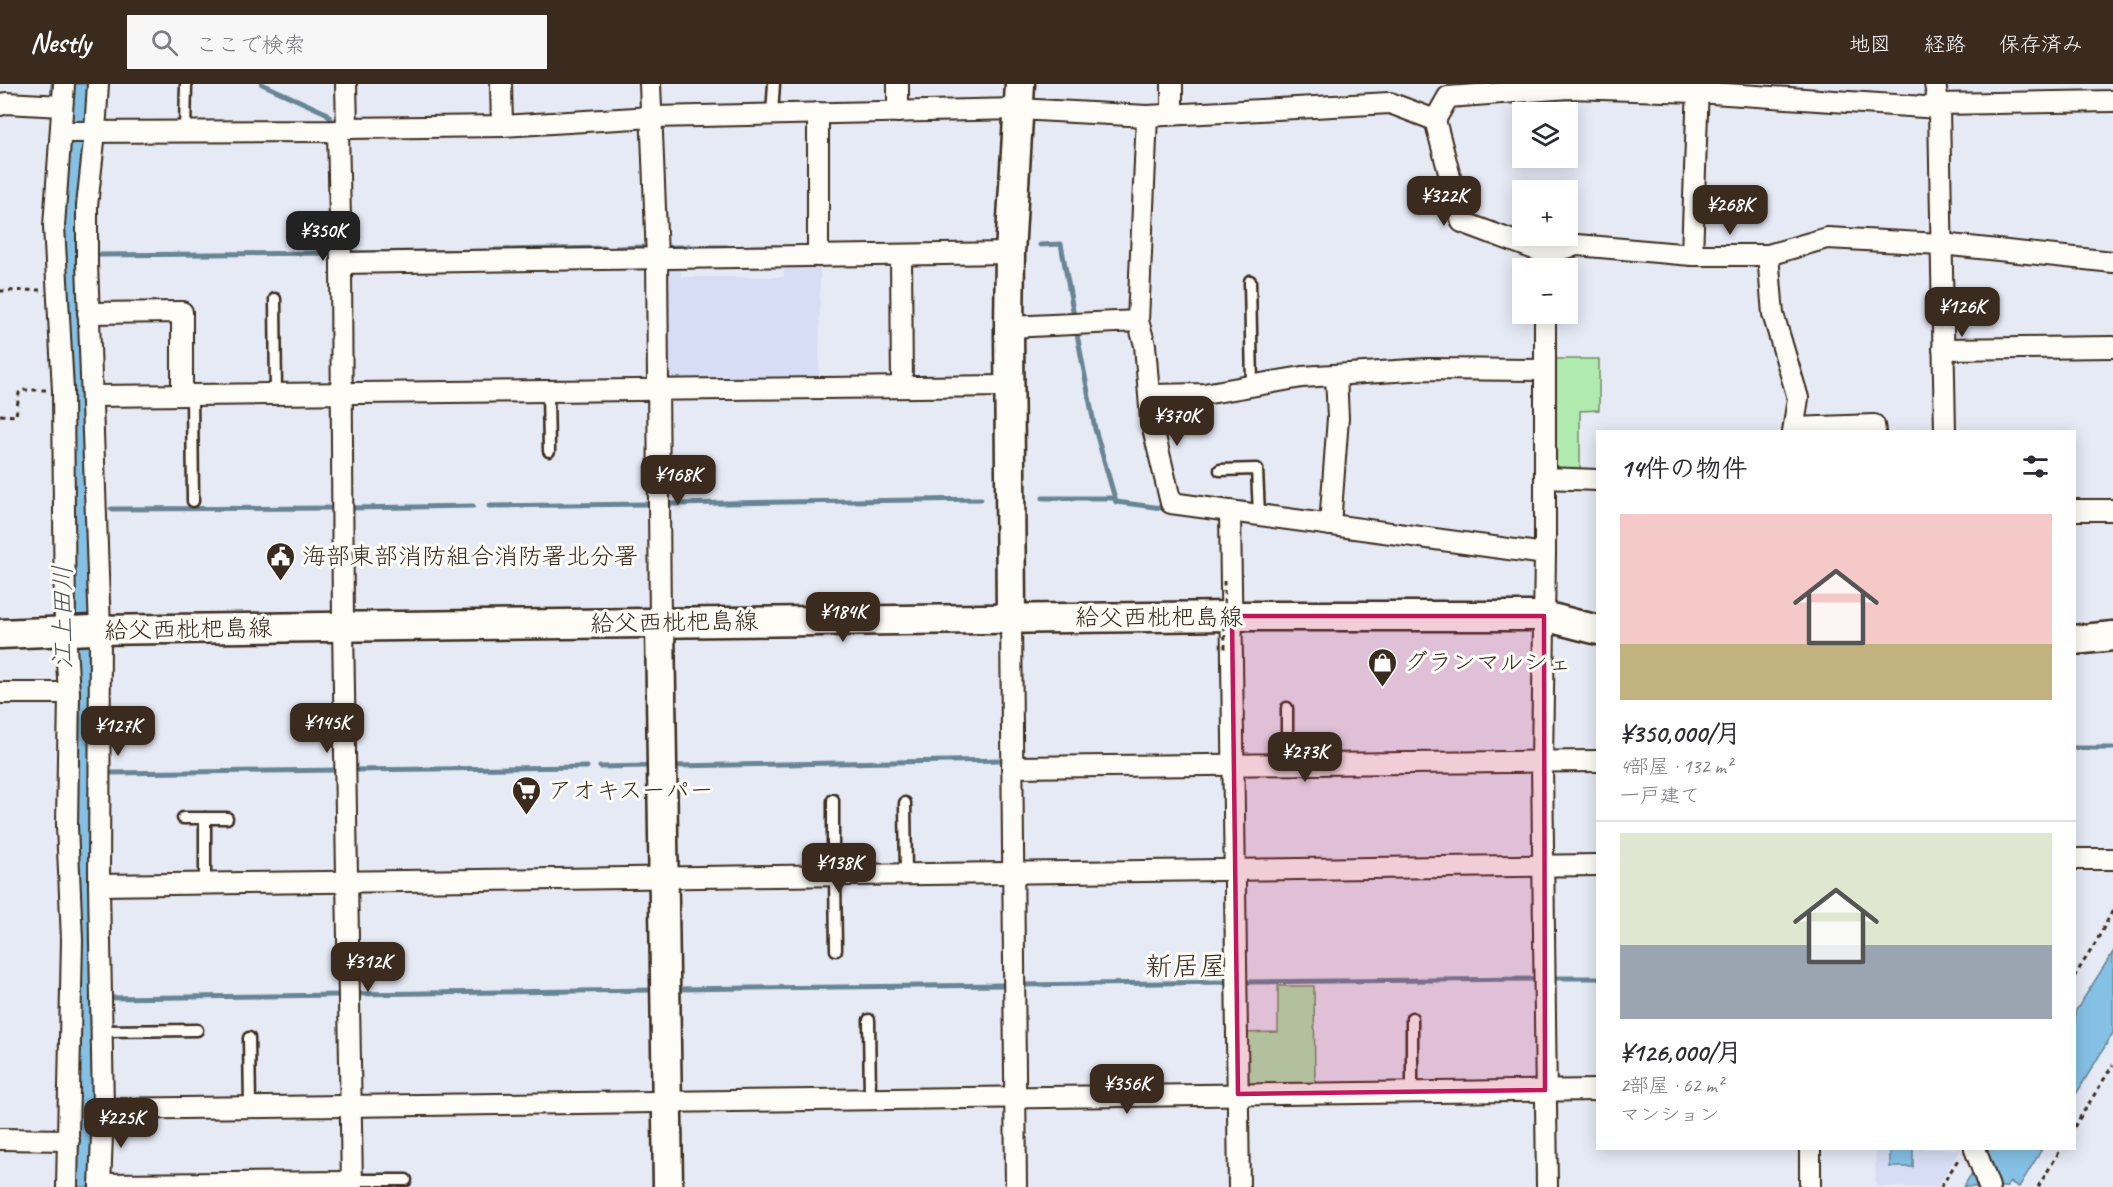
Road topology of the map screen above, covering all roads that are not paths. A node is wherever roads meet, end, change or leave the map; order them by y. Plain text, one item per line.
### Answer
1 (64, 84) edge
2 (98, 84) edge
3 (186, 84) edge
4 (346, 84) edge
5 (501, 84) edge
6 (650, 84) edge
7 (774, 84) edge
8 (898, 84) edge
9 (1172, 84) edge
10 (1935, 84) edge
11 (1698, 88) edge
12 (1447, 91) edge
13 (1019, 97) edge
14 (2113, 101) edge
15 (0, 105) edge
16 (62, 106) junction
17 (1939, 106) junction
18 (898, 112) junction
19 (818, 113) junction
20 (772, 114) junction
21 (1172, 114) junction
22 (1147, 116) junction
23 (652, 117) junction
24 (1435, 120) junction
25 (502, 126) junction
26 (343, 129) junction
27 (63, 132) junction
28 (91, 132) junction
29 (185, 132) junction
30 (1941, 244) junction
31 (1010, 253) junction
32 (901, 255) junction
33 (1692, 255) junction
34 (1768, 255) junction
35 (818, 256) junction
36 (657, 258) junction
37 (1539, 258) edge
38 (1551, 258) edge
39 (2113, 262) edge
40 (342, 263) junction
41 (1250, 281) dead end
42 (275, 299) dead end
43 (88, 313) junction
44 (1138, 321) junction
45 (1545, 324) edge
46 (1009, 327) junction
47 (2113, 347) edge
48 (1943, 348) junction
49 (1545, 370) junction
50 (1336, 375) junction
51 (1009, 386) junction
52 (1252, 386) junction
53 (902, 387) junction
54 (658, 390) junction
55 (548, 391) junction
56 (342, 393) junction
57 (276, 394) junction
58 (187, 395) junction
59 (1150, 395) junction
60 (92, 396) junction
61 (1794, 430) edge
62 (1875, 430) edge
63 (1945, 430) edge
64 (549, 451) dead end
65 (1221, 470) dead end
66 (1545, 478) junction
67 (1596, 480) edge
68 (193, 501) dead end
69 (2076, 510) edge
70 (2113, 510) edge
71 (1230, 512) junction
72 (1259, 515) junction
73 (1330, 525) junction
74 (1545, 554) junction
75 (1232, 616) junction
76 (1545, 616) junction
77 (1011, 618) junction
78 (660, 623) junction
79 (343, 627) junction
80 (1596, 629) edge
81 (81, 631) junction
82 (0, 634) edge
83 (2113, 636) edge
84 (2076, 640) edge
85 (0, 693) edge
86 (69, 693) junction
87 (1287, 708) dead end
88 (1596, 761) edge
89 (1542, 762) junction
90 (1287, 764) junction
91 (1234, 765) junction
92 (1012, 767) junction
93 (832, 800) dead end
94 (905, 803) dead end
95 (183, 818) dead end
96 (205, 818) junction
97 (227, 818) dead end
98 (2076, 859) edge
99 (2113, 859) edge
100 (1596, 865) edge
101 (1543, 866) junction
102 (1235, 870) junction
103 (1013, 873) junction
104 (906, 874) junction
105 (834, 875) junction
106 (664, 877) junction
107 (348, 881) junction
108 (205, 883) junction
109 (99, 885) junction
110 (836, 950) dead end
111 (1412, 1018) dead end
112 (869, 1020) dead end
113 (197, 1030) dead end
114 (102, 1031) junction
115 (249, 1038) dead end
116 (1545, 1090) junction
117 (1596, 1090) edge
118 (1412, 1092) junction
119 (1238, 1094) junction
120 (1015, 1097) junction
121 (870, 1100) junction
122 (667, 1102) junction
123 (351, 1106) junction
124 (250, 1107) junction
125 (104, 1109) junction
126 (0, 1139) edge
127 (69, 1140) junction
128 (1810, 1150) edge
129 (1975, 1150) edge
130 (406, 1180) dead end
131 (352, 1183) edge
132 (100, 1186) edge
133 (67, 1187) edge
134 (668, 1187) edge
135 (1016, 1187) edge
136 (1239, 1187) edge
137 (1547, 1187) edge
138 (1810, 1187) edge
139 (1989, 1187) edge

1 - 16 street
2 - 28 street
3 - 29 lane
4 - 26 street
5 - 25 street
6 - 23 street
7 - 20 lane
8 - 18 street
9 - 21 street
10 - 17 street
11 - 12 street
11 - 17 street
11 - 33 street
12 - 24 street
13 - 18 street
13 - 22 street
13 - 31 main road
14 - 17 street
15 - 16 street
16 - 27 street
17 - 30 street
18 - 19 street
19 - 20 street
19 - 35 street
20 - 23 street
21 - 22 street
21 - 24 street
22 - 44 street
23 - 25 street
23 - 36 street
24 - 37 street
25 - 26 street
26 - 29 street
26 - 40 street
27 - 28 street
27 - 81 street
28 - 29 street
28 - 43 street
30 - 34 street
30 - 39 street
30 - 48 street
31 - 32 street
31 - 46 main road
32 - 35 street
32 - 53 street
33 - 34 street
33 - 38 street
34 - 61 street
35 - 36 street
36 - 40 street
36 - 54 street
40 - 56 street
41 - 52 lane
42 - 57 lane
43 - 58 street
43 - 60 street
44 - 46 street
44 - 59 street
45 - 49 street
46 - 51 main road
47 - 48 street
48 - 63 street
49 - 50 street
49 - 66 street
50 - 52 street
50 - 73 street
51 - 53 street
51 - 77 main road
52 - 59 street
53 - 54 street
54 - 55 street
54 - 78 street
55 - 56 street
55 - 64 lane
56 - 57 street
56 - 79 street
57 - 58 street
58 - 60 street
58 - 68 lane
59 - 71 street
60 - 81 street
61 - 62 street
65 - 72 lane
66 - 67 street
66 - 74 street
69 - 70 street
71 - 72 street
71 - 75 street
72 - 73 street
73 - 74 street
74 - 76 street
75 - 76 main road, 給父西枇杷島線
75 - 77 main road, 給父西枇杷島線
75 - 91 street
76 - 80 main road, 給父西枇杷島線
76 - 89 street
77 - 78 main road, 給父西枇杷島線
77 - 92 street
78 - 79 main road, 給父西枇杷島線
78 - 106 main road
79 - 81 main road, 給父西枇杷島線
79 - 107 street
81 - 82 main road, 給父西枇杷島線
81 - 86 street
81 - 109 street
83 - 84 main road
85 - 86 street
86 - 127 street
87 - 90 lane
88 - 89 street
89 - 90 street
89 - 101 street
90 - 91 street
91 - 92 street
91 - 102 street
92 - 103 street
93 - 105 lane
94 - 104 lane
95 - 96 lane
96 - 97 lane
96 - 108 lane
98 - 99 street
100 - 101 street
101 - 102 street
101 - 116 street
102 - 103 street
102 - 119 street
103 - 104 street
103 - 120 street
104 - 105 street
105 - 106 street
105 - 110 lane
106 - 107 street
106 - 122 main road
107 - 108 street
107 - 123 street
108 - 109 street
109 - 114 street
111 - 118 lane
112 - 121 lane
113 - 114 lane
114 - 125 street
115 - 124 lane
116 - 117 street
116 - 118 street
116 - 137 street
118 - 119 street
119 - 120 street
119 - 136 street
120 - 121 street
120 - 135 street
121 - 122 street
122 - 123 street
122 - 134 main road
123 - 124 street
123 - 131 street
124 - 125 street
125 - 132 street
126 - 127 street
127 - 133 street
128 - 138 street
129 - 139 street
130 - 131 lane
131 - 132 street

